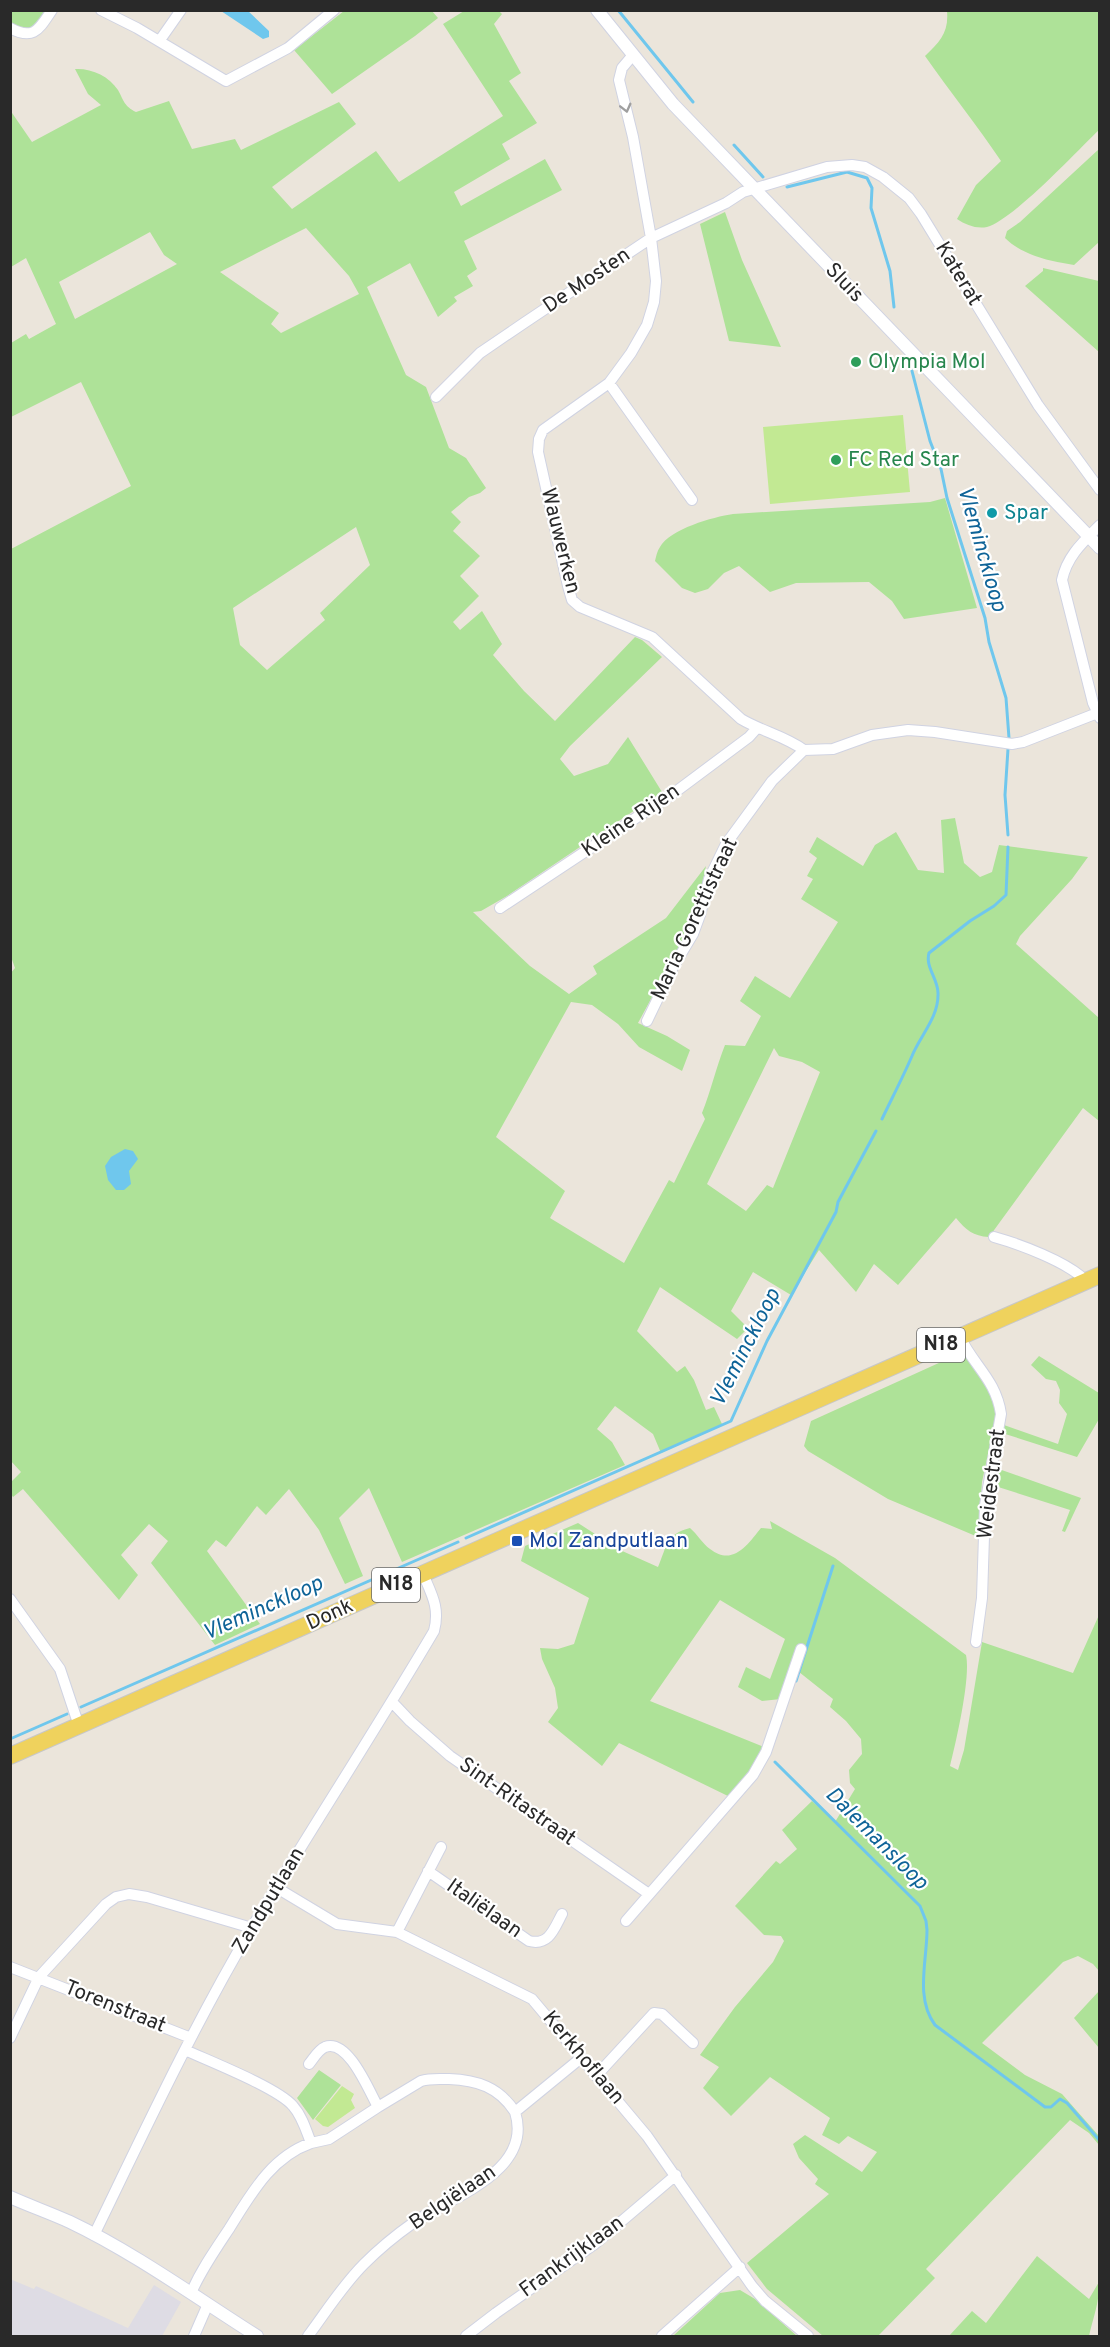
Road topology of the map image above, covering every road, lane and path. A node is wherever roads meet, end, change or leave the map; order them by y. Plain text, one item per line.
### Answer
1 (52, 10) edge
2 (101, 10) edge
3 (181, 10) edge
4 (334, 10) edge
5 (597, 10) edge
6 (10, 28) edge
7 (159, 40) junction
8 (633, 55) junction
9 (754, 189) junction
10 (651, 238) junction
11 (609, 383) junction
12 (436, 397) dead end
13 (1100, 490) edge
14 (692, 500) dead end
15 (1100, 525) edge
16 (1088, 537) junction
17 (1100, 548) edge
18 (1099, 714) edge
19 (757, 728) junction
20 (804, 750) junction
21 (500, 908) dead end
22 (647, 1021) dead end
23 (994, 1237) dead end
24 (1093, 1278) edge
25 (960, 1336) junction
26 (423, 1574) junction
27 (10, 1599) edge
28 (976, 1642) dead end
29 (801, 1649) dead end
30 (392, 1702) junction
31 (79, 1726) junction
32 (10, 1756) edge
33 (441, 1847) dead end
34 (428, 1871) junction
35 (277, 1888) junction
36 (649, 1894) junction
37 (562, 1914) dead end
38 (626, 1921) dead end
39 (252, 1928) junction
40 (397, 1932) junction
41 (10, 1966) edge
42 (39, 1977) junction
43 (10, 2038) edge
44 (191, 2038) junction
45 (693, 2043) dead end
46 (186, 2050) junction
47 (581, 2058) junction
48 (309, 2064) dead end
49 (596, 2076) junction
50 (378, 2107) junction
51 (515, 2112) junction
52 (311, 2143) junction
53 (676, 2175) junction
54 (10, 2197) edge
55 (94, 2235) junction
56 (740, 2267) junction
57 (191, 2293) junction
58 (208, 2304) junction
59 (194, 2337) edge
60 (257, 2337) edge
61 (308, 2337) edge
62 (466, 2337) edge
63 (662, 2337) edge
64 (808, 2337) edge

1 - 6 street
2 - 7 street
3 - 7 street
4 - 7 street
5 - 8 street, Sluis
8 - 9 street, Sluis
8 -> 10 street, Wauwerken
9 - 10 street, De Mosten
9 - 13 street, Katerat
9 - 16 street, Sluis
10 - 11 street, Wauwerken
10 - 12 street, De Mosten
11 - 14 street
11 - 19 street, Wauwerken
15 - 16 street
16 - 17 street, Sluis
16 - 18 street
18 - 20 street
19 - 20 street, Wauwerken
19 - 21 street, Kleine Rijen
20 - 22 street, Maria Gorettistraat
23 - 24 street
24 - 25 main road, N18
25 - 26 main road, Donk / N18
25 - 28 street, Weidestraat
26 - 30 street, Zandputlaan
26 - 31 main road, Donk / N18
27 - 31 street
29 - 36 street
30 - 35 street, Zandputlaan
30 - 36 street, Sint-Ritastraat
31 - 32 main road, Donk / N18
33 - 34 street, Italiëlaan
34 - 37 street, Italiëlaan
34 - 40 street, Italiëlaan
35 - 39 street, Zandputlaan
35 - 40 street, Kerkhoflaan
36 - 38 street
39 - 42 street
39 - 44 street, Zandputlaan
40 - 47 street, Kerkhoflaan
41 - 42 street, Torenstraat
42 - 43 street
42 - 44 street, Torenstraat
44 - 46 street, Zandputlaan
45 - 49 street
46 - 52 street
46 - 55 street, Zandputlaan
47 - 49 street, Kerkhoflaan
47 - 51 street
48 - 50 street
49 - 53 street, Kerkhoflaan
50 - 51 street
50 - 52 street
51 - 61 street, Belgiëlaan
52 - 57 street
53 - 56 street, Kerkhoflaan
53 - 62 street, Frankrijklaan
54 - 55 street
55 - 57 street
56 - 63 street
56 - 64 street, Kerkhoflaan
57 - 58 street
58 - 59 street
58 - 60 street

